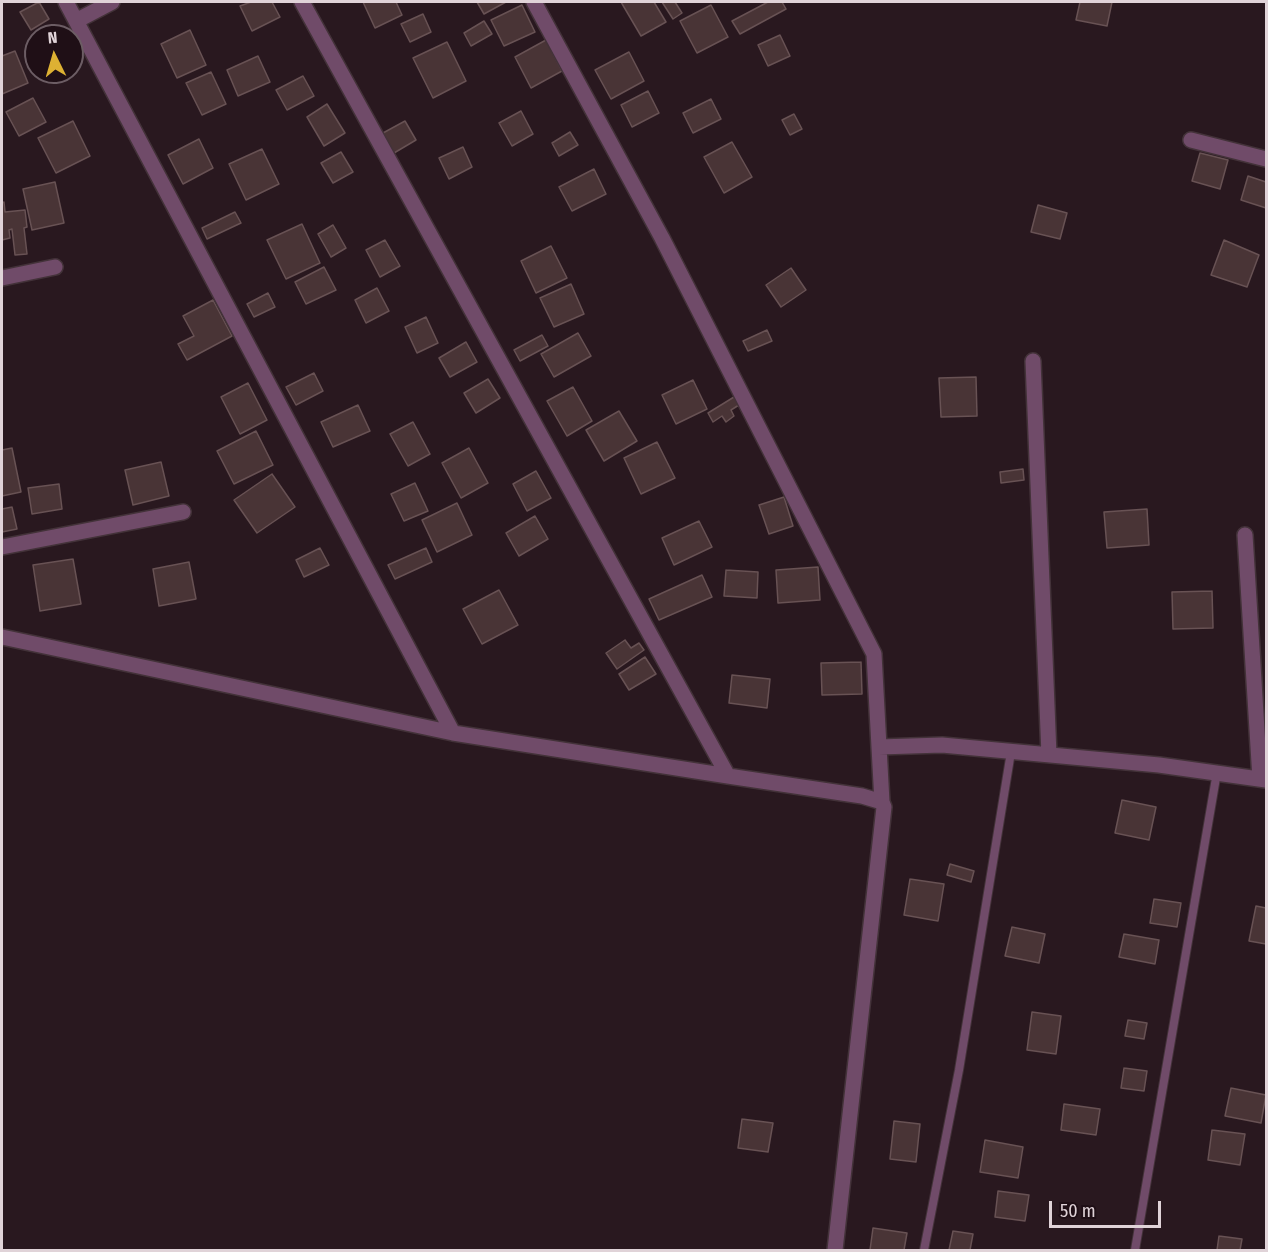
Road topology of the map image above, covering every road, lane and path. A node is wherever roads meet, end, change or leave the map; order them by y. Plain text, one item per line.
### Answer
1 (66, 2) edge
2 (112, 2) edge
3 (302, 2) edge
4 (534, 2) edge
5 (76, 21) junction
6 (1191, 140) dead end
7 (1266, 159) edge
8 (55, 267) dead end
9 (2, 278) edge
10 (1033, 361) dead end
11 (183, 512) dead end
12 (1245, 535) dead end
13 (2, 547) edge
14 (2, 637) edge
15 (453, 733) junction
16 (879, 747) junction
17 (1011, 752) junction
18 (1049, 755) junction
19 (1217, 772) junction
20 (728, 776) junction
21 (1263, 780) edge
22 (882, 802) junction
23 (835, 1251) edge
24 (924, 1251) edge
25 (1136, 1251) edge

1 - 5 street
2 - 5 street
3 - 20 street
4 - 16 street
5 - 15 street
6 - 7 street
8 - 9 street
10 - 18 street
11 - 13 street
12 - 21 street
14 - 15 street
15 - 20 street
16 - 17 street
16 - 22 street
17 - 18 street
17 - 24 lane
18 - 19 street
19 - 21 street
19 - 25 lane
20 - 22 street
22 - 23 street

